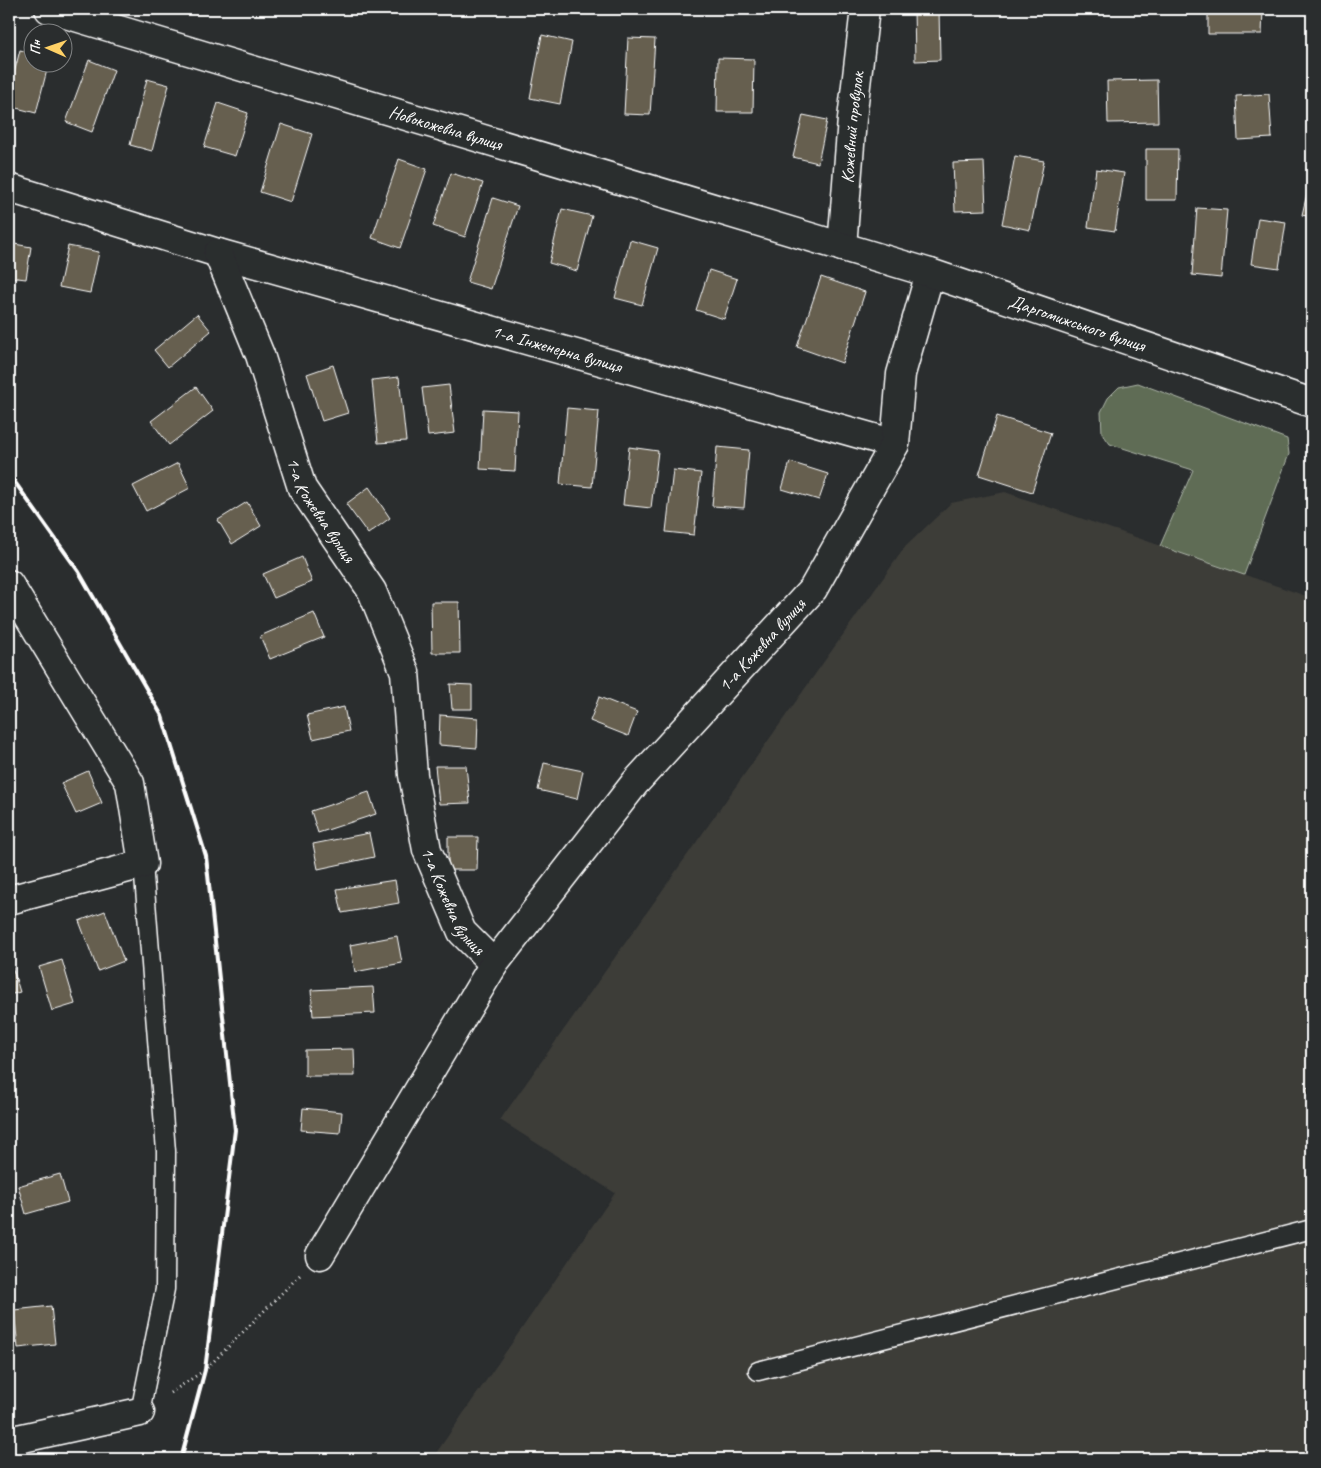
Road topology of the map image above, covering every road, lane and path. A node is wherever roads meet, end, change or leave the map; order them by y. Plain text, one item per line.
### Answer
1 (49, 9) edge
2 (865, 9) edge
3 (9, 188) edge
4 (842, 247) junction
5 (218, 253) junction
6 (930, 273) junction
7 (1312, 403) edge
8 (895, 444) junction
9 (9, 584) edge
10 (143, 864) junction
11 (9, 900) edge
12 (494, 964) junction
13 (1312, 1229) edge
14 (320, 1255) joint
15 (758, 1371) dead end
16 (140, 1412) junction
17 (9, 1441) edge

1 - 4 street, Новокожевна вулиця
2 - 4 street, Кожевний провулок
3 - 5 street
4 - 6 street, Даргомижського вулиця
5 - 8 street, 1-а Інженерна вулиця
5 - 12 street, 1-а Кожевна вулиця
6 - 7 street, Даргомижського вулиця
6 - 8 street, 1-а Кожевна вулиця
8 - 12 street, 1-а Кожевна вулиця
9 - 10 street
10 - 11 street
10 - 16 lane
12 - 14 street, 1-а Кожевна вулиця
13 - 15 lane
14 - 16 path
16 - 17 street

